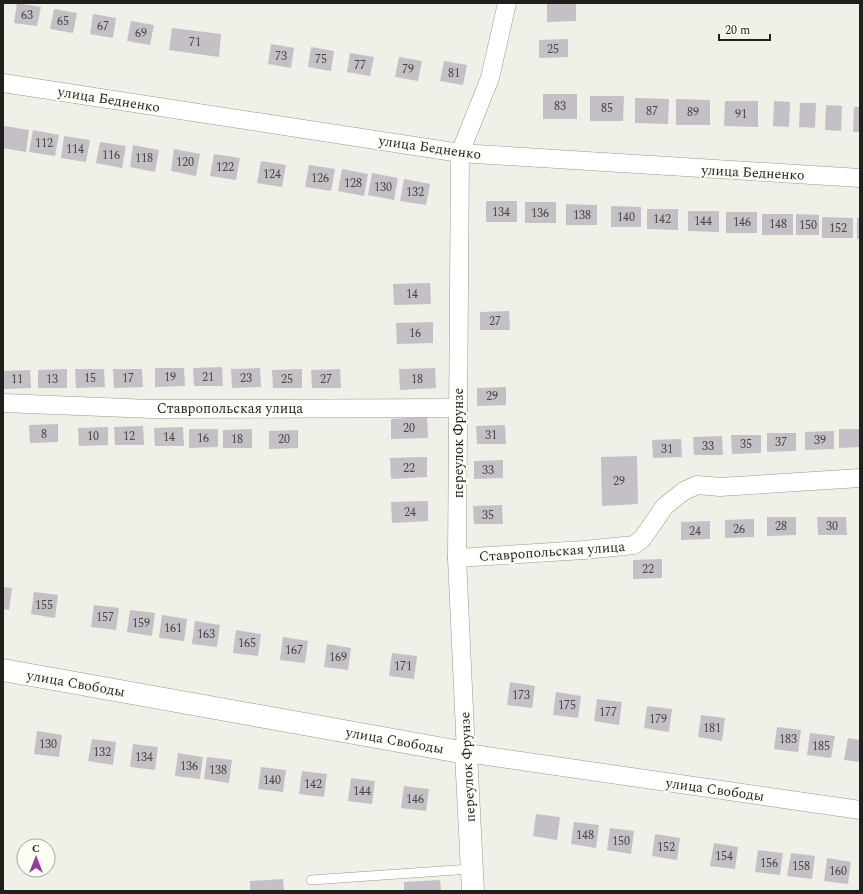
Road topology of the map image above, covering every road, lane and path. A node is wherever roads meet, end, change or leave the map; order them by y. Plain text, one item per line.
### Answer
1 (507, 3) edge
2 (3, 83) edge
3 (460, 153) junction
4 (860, 178) edge
5 (3, 403) edge
6 (458, 408) junction
7 (860, 478) edge
8 (457, 558) junction
9 (3, 670) edge
10 (466, 753) junction
11 (860, 810) edge
12 (471, 869) junction
13 (311, 880) dead end
14 (473, 891) edge

1 - 3 street, переулок Фрунзе
2 - 3 street, улица Бедненко
3 - 4 street, улица Бедненко
3 - 6 street, переулок Фрунзе
5 - 6 street, Ставропольская улица
6 - 8 street, переулок Фрунзе
7 - 8 street, Ставропольская улица
8 - 10 street, переулок Фрунзе
9 - 10 main road, улица Свободы
10 - 11 street, улица Свободы
10 - 12 main road, переулок Фрунзе
12 - 13 lane
12 - 14 main road, переулок Фрунзе

